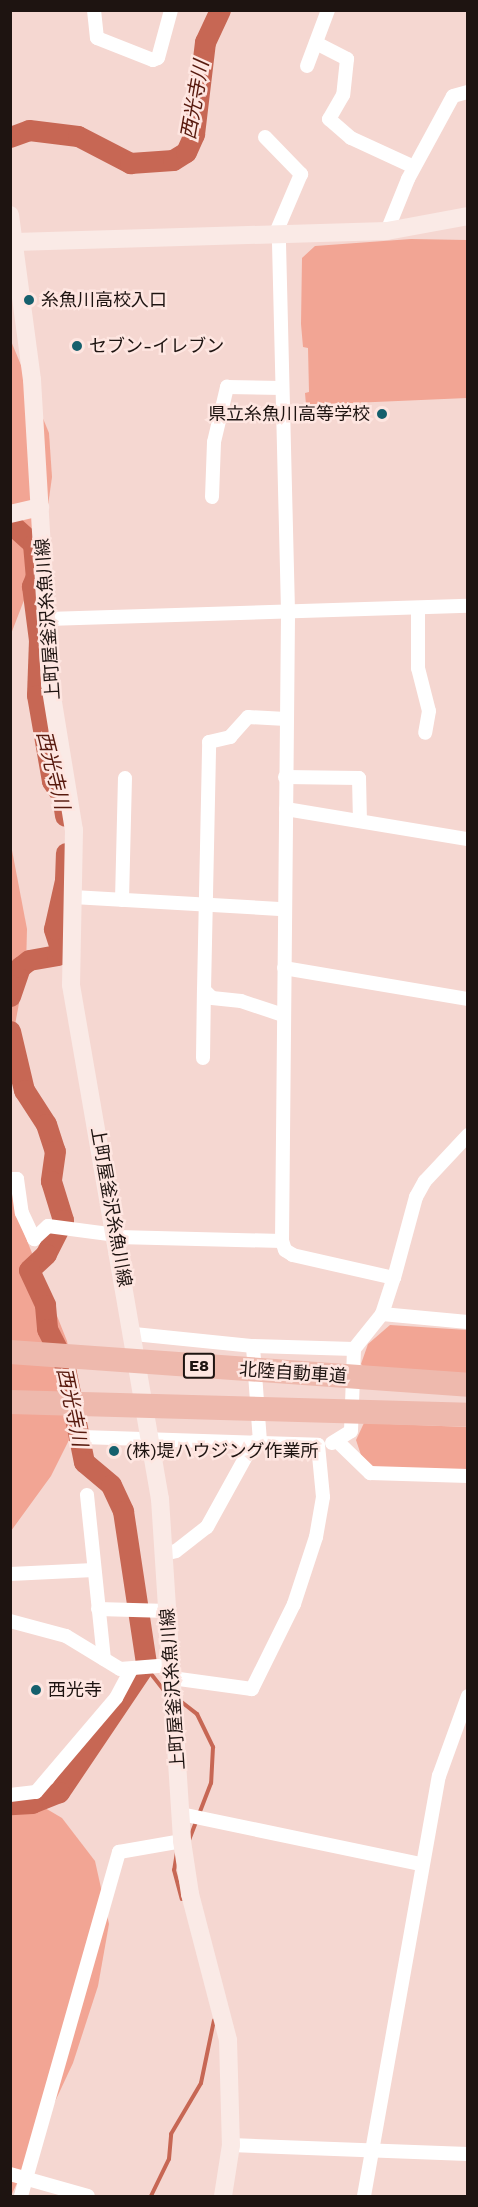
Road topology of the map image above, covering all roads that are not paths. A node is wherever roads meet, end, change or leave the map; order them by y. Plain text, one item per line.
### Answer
1 (94, 10) edge
2 (171, 10) edge
3 (328, 10) edge
4 (316, 43) junction
5 (307, 66) dead end
6 (468, 92) edge
7 (265, 137) dead end
8 (414, 167) junction
9 (10, 215) edge
10 (468, 216) edge
11 (387, 231) junction
12 (277, 235) junction
13 (15, 242) junction
14 (282, 388) junction
15 (212, 497) dead end
16 (40, 507) junction
17 (10, 514) edge
18 (468, 606) edge
19 (418, 608) junction
20 (288, 611) junction
21 (47, 619) junction
22 (286, 719) junction
23 (425, 733) dead end
24 (285, 777) junction
25 (125, 778) dead end
26 (286, 809) junction
27 (360, 821) junction
28 (468, 839) edge
29 (73, 897) junction
30 (122, 900) junction
31 (206, 904) junction
32 (284, 909) junction
33 (284, 968) junction
34 (204, 990) junction
35 (468, 999) edge
36 (283, 1016) junction
37 (203, 1058) dead end
38 (468, 1135) edge
39 (10, 1179) edge
40 (117, 1236) junction
41 (282, 1241) junction
42 (394, 1278) junction
43 (382, 1314) junction
44 (468, 1322) edge
45 (134, 1334) junction
46 (253, 1346) junction
47 (354, 1349) junction
48 (10, 1352) edge
49 (468, 1385) edge
50 (10, 1402) edge
51 (468, 1414) edge
52 (82, 1437) dead end
53 (152, 1438) junction
54 (257, 1442) junction
55 (338, 1442) junction
56 (318, 1445) junction
57 (468, 1476) edge
58 (87, 1496) dead end
59 (164, 1554) junction
60 (94, 1570) junction
61 (10, 1574) edge
62 (98, 1609) junction
63 (168, 1611) junction
64 (10, 1621) edge
65 (104, 1659) junction
66 (130, 1670) junction
67 (171, 1671) junction
68 (468, 1696) edge
69 (10, 1796) edge
70 (181, 1814) junction
71 (182, 1841) junction
72 (421, 1864) junction
73 (231, 2145) junction
74 (371, 2151) junction
75 (468, 2154) edge
76 (10, 2174) edge
77 (26, 2178) junction
78 (21, 2196) edge
79 (88, 2196) edge
80 (223, 2196) edge
81 (364, 2196) edge

1 - 2 street
3 - 4 street
4 - 5 street
4 - 8 street
6 - 8 street
7 - 12 street
8 - 11 street
9 - 13 main road, 上町屋釜沢糸魚川線
10 - 11 main road
11 - 12 main road
12 - 13 main road
12 - 14 street
13 - 16 main road, 上町屋釜沢糸魚川線
14 - 15 street
14 - 20 street
16 - 17 main road
16 - 21 main road, 上町屋釜沢糸魚川線
18 - 19 street
19 - 20 street
19 - 23 street
20 - 21 street
20 - 22 street
21 - 29 main road, 上町屋釜沢糸魚川線
22 - 24 street
22 - 31 street
24 - 26 street
24 - 27 street
25 - 30 street
26 - 27 street
26 - 32 street
27 - 28 street
29 - 30 street
29 - 40 main road, 上町屋釜沢糸魚川線
30 - 31 street
31 - 32 street
31 - 34 street
32 - 33 street
33 - 35 street
33 - 36 street
34 - 36 street
34 - 37 street
36 - 41 street
38 - 42 street
39 - 40 street
40 - 41 street
40 - 45 main road, 上町屋釜沢糸魚川線
41 - 42 street
42 - 43 street
43 - 44 street
43 - 47 street
45 - 46 street
45 - 53 main road, 上町屋釜沢糸魚川線
46 - 47 street
46 - 54 street
47 - 55 street
48 - 49 highway, 北陸自動車道 / E8
50 - 51 highway, 北陸自動車道
52 - 53 street
53 - 54 street
53 - 59 main road, 上町屋釜沢糸魚川線
54 - 56 street
54 - 59 street
55 - 56 street
55 - 57 street
56 - 67 street
58 - 60 street
59 - 63 main road, 上町屋釜沢糸魚川線
60 - 61 street
60 - 62 street
62 - 63 street
62 - 65 street
63 - 67 main road, 上町屋釜沢糸魚川線
64 - 65 street
65 - 66 street
66 - 67 street
66 - 69 street
67 - 70 main road, 上町屋釜沢糸魚川線
68 - 72 street
70 - 71 main road, 上町屋釜沢糸魚川線
70 - 72 street
71 - 73 main road, 上町屋釜沢糸魚川線
71 - 77 street
72 - 74 street
73 - 74 street
73 - 80 main road, 上町屋釜沢糸魚川線
74 - 75 street
74 - 81 street
76 - 77 street
77 - 78 street
77 - 79 street

